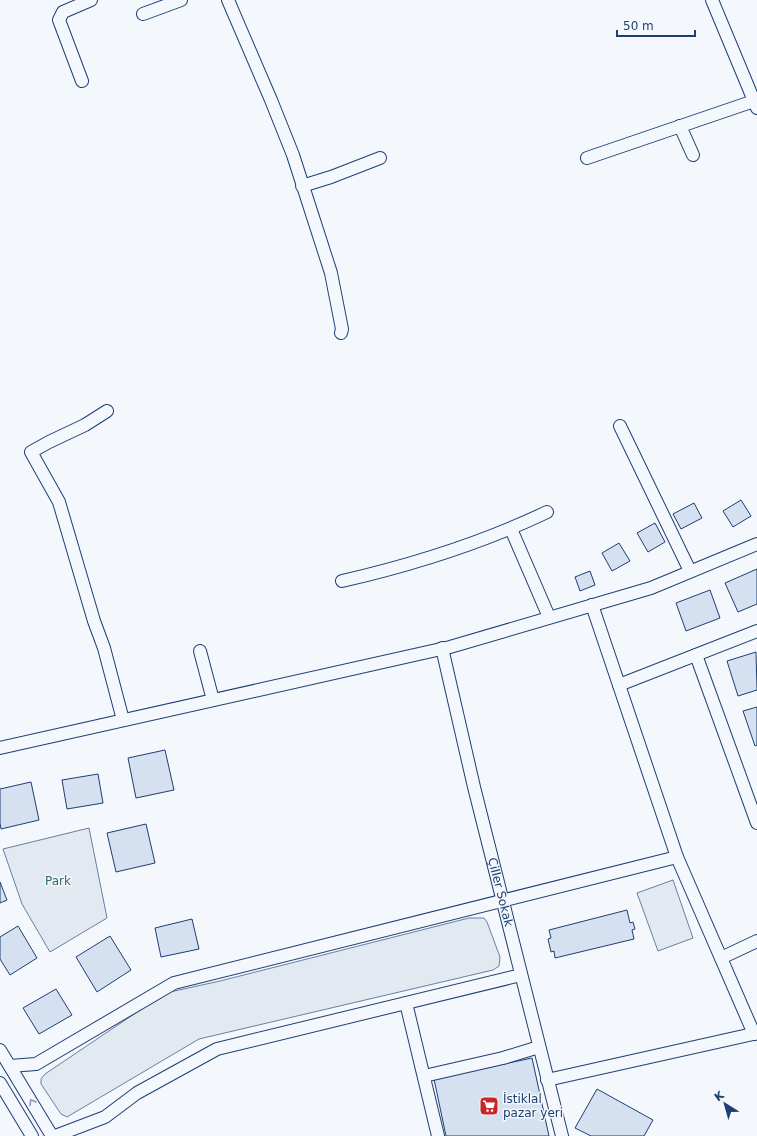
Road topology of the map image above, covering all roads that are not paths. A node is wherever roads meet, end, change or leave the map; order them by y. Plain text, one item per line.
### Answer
1 (91, 0) edge
2 (181, 0) edge
3 (228, 0) edge
4 (712, 0) edge
5 (143, 14) dead end
6 (82, 81) dead end
7 (756, 104) edge
8 (680, 126) junction
9 (693, 155) dead end
10 (380, 158) dead end
11 (587, 158) dead end
12 (302, 186) junction
13 (341, 333) dead end
14 (107, 411) dead end
15 (620, 426) dead end
16 (547, 512) dead end
17 (511, 529) junction
18 (757, 544) edge
19 (690, 572) junction
20 (342, 581) dead end
21 (592, 605) junction
22 (549, 618) junction
23 (757, 631) edge
24 (442, 648) junction
25 (200, 651) dead end
26 (696, 655) junction
27 (619, 685) junction
28 (213, 700) junction
29 (123, 720) junction
30 (0, 748) edge
31 (757, 824) edge
32 (677, 856) junction
33 (502, 900) junction
34 (757, 941) edge
35 (721, 958) junction
36 (521, 976) junction
37 (406, 1003) junction
38 (756, 1033) edge
39 (539, 1046) junction
40 (0, 1050) edge
41 (10, 1066) junction
42 (424, 1076) junction
43 (547, 1080) junction
44 (0, 1083) edge
45 (32, 1136) edge
46 (53, 1136) edge
47 (438, 1136) edge
48 (562, 1136) edge

1 - 6 street
2 - 5 street
3 - 12 street
4 - 7 street
7 - 8 street
8 - 9 street
8 - 11 street
10 - 12 street
12 - 13 street
14 - 29 street
15 - 19 street
16 - 17 street
17 - 20 street
17 - 22 street
18 - 19 street
19 - 21 street
21 - 22 street
21 - 27 street
22 - 24 street
23 - 26 street
24 - 28 street
24 - 33 street, Çiller Sokak
25 - 28 street
26 - 27 street
26 - 31 street
27 - 32 street
28 - 29 street
29 - 30 street
32 - 33 street
32 - 35 street
33 - 36 street, Çiller Sokak
33 - 41 street
34 - 35 street
35 - 38 street
36 - 37 street
36 - 39 street, Çiller Sokak
37 - 42 street
37 - 46 street
38 - 43 street
39 - 42 street
39 - 43 street, Çiller Sokak
40 - 41 street
46 -> 41 street
42 - 47 street
43 - 48 street, Çiller Sokak
44 - 45 street

